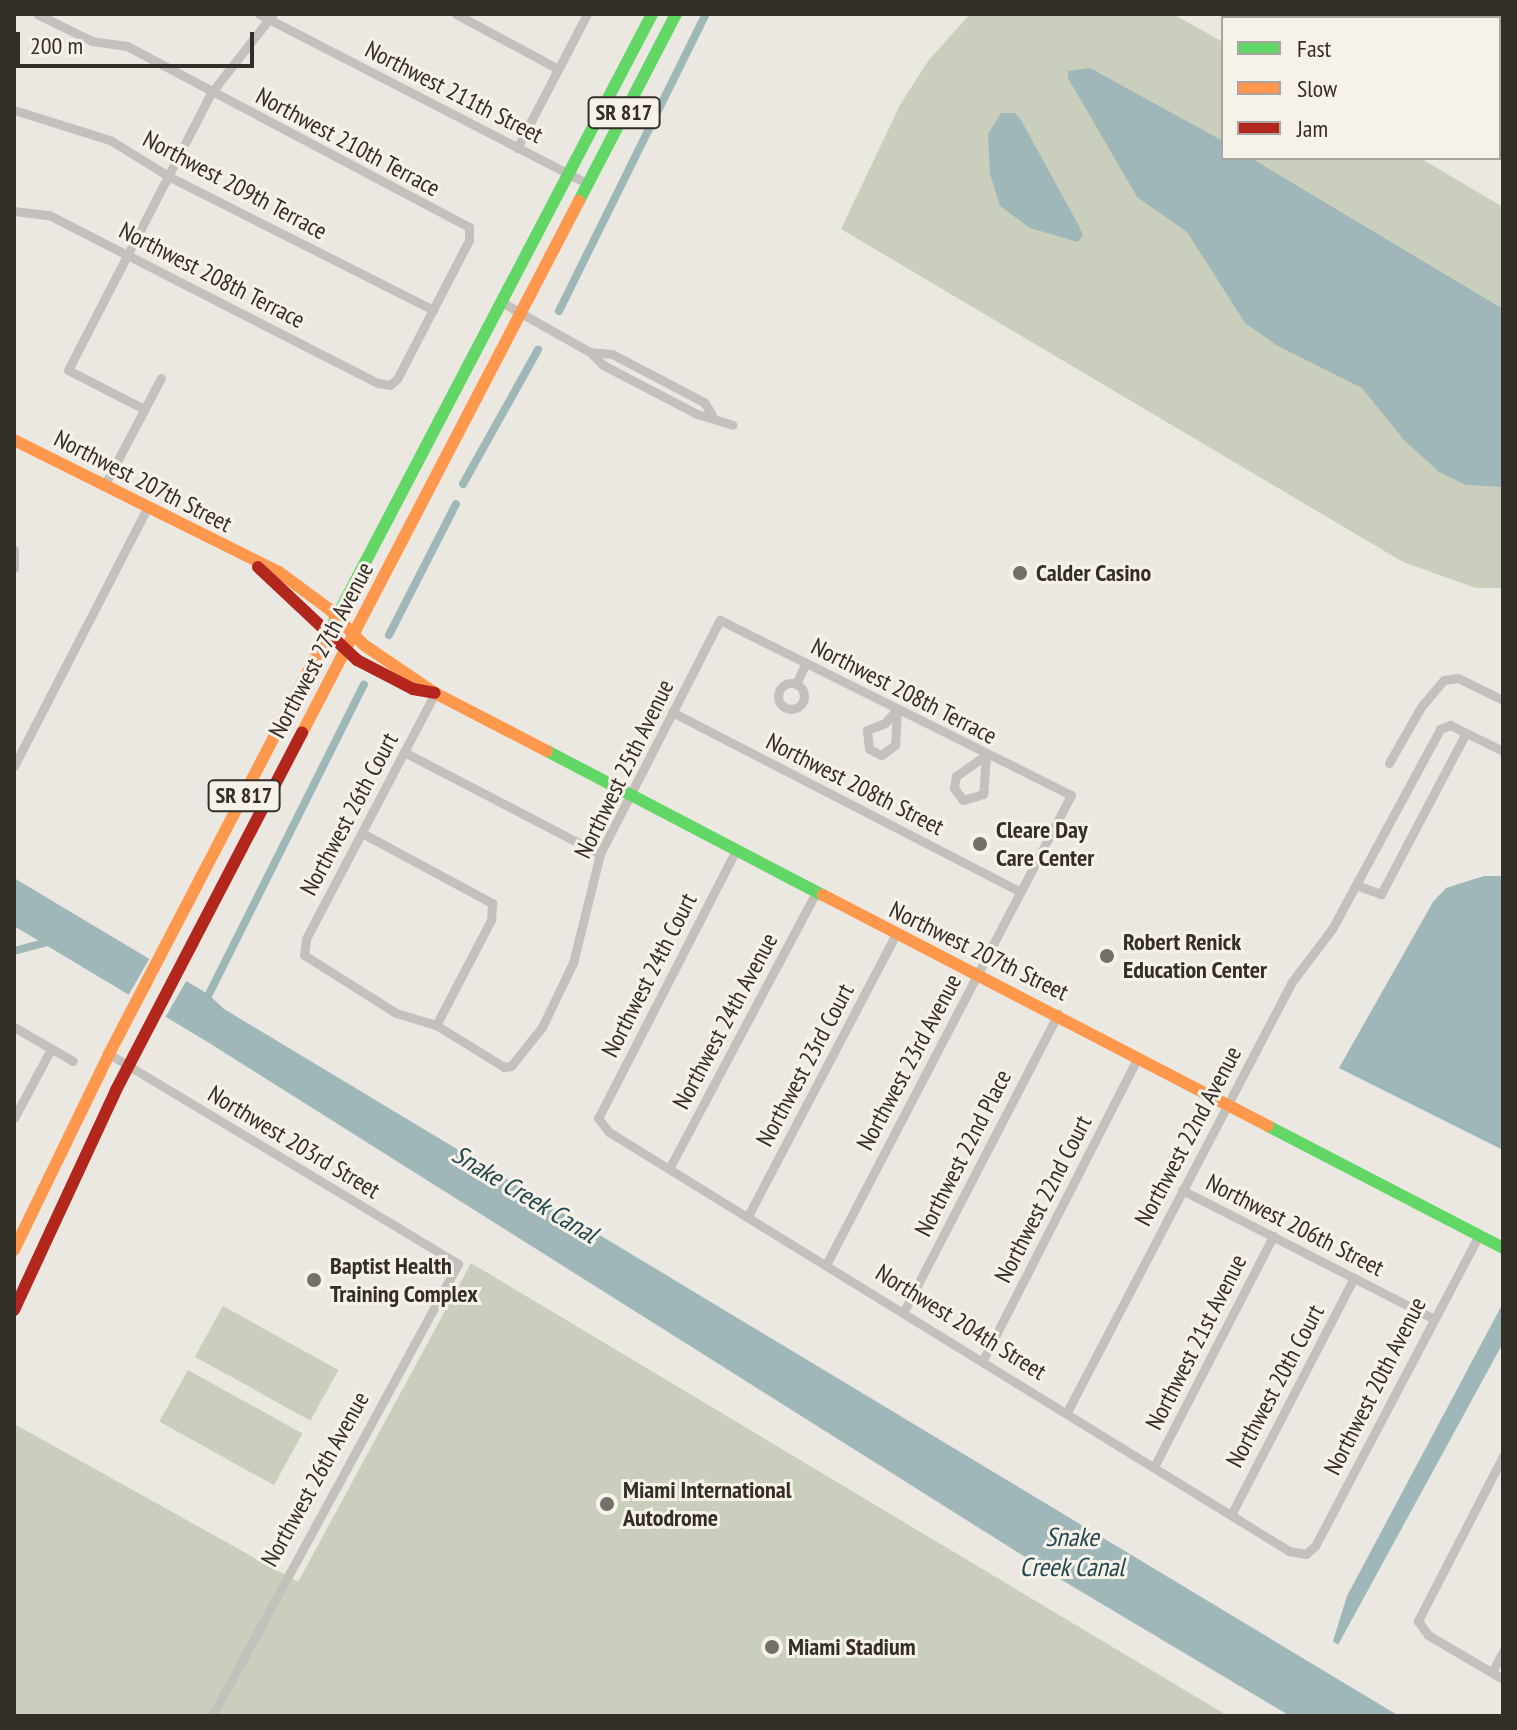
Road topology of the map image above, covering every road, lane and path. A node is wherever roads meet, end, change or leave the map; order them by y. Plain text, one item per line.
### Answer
1 (37, 14) edge
2 (259, 14) edge
3 (456, 14) edge
4 (587, 14) edge
5 (652, 14) edge
6 (676, 14) edge
7 (272, 17) edge
8 (661, 42) junction
9 (633, 50) junction
10 (558, 69) junction
11 (211, 93) junction
12 (14, 110) edge
13 (517, 148) junction
14 (569, 174) junction
15 (170, 177) junction
16 (588, 184) junction
17 (14, 211) edge
18 (127, 256) junction
19 (503, 303) junction
20 (433, 310) junction
21 (520, 312) junction
22 (161, 378) dead end
23 (144, 409) junction
24 (732, 425) dead end
25 (14, 440) edge
26 (415, 472) junction
27 (433, 482) junction
28 (104, 486) junction
29 (147, 508) junction
30 (15, 551) edge
31 (252, 562) junction
32 (14, 568) edge
33 (337, 618) junction
34 (720, 620) joint
35 (329, 633) junction
36 (354, 635) junction
37 (346, 650) junction
38 (806, 663) junction
39 (796, 684) dead end
40 (435, 693) junction
41 (1503, 700) edge
42 (897, 709) junction
43 (672, 712) junction
44 (1466, 733) junction
45 (1503, 751) edge
46 (404, 752) junction
47 (986, 755) junction
48 (1389, 763) dead end
49 (14, 766) edge
50 (630, 794) junction
51 (1071, 795) joint
52 (362, 833) junction
53 (736, 850) junction
54 (600, 854) junction
55 (1356, 885) junction
56 (1019, 891) junction
57 (815, 894) junction
58 (896, 934) junction
59 (978, 974) junction
60 (1058, 1014) junction
61 (436, 1025) junction
62 (14, 1027) edge
63 (51, 1049) junction
64 (109, 1054) junction
65 (1138, 1057) junction
66 (73, 1061) dead end
67 (128, 1066) junction
68 (1226, 1103) junction
69 (14, 1118) edge
70 (598, 1118) joint
71 (670, 1167) junction
72 (1182, 1190) junction
73 (749, 1214) junction
74 (1479, 1235) junction
75 (1273, 1236) junction
76 (1503, 1248) edge
77 (14, 1251) edge
78 (34, 1262) junction
79 (827, 1263) junction
80 (458, 1264) joint
81 (1354, 1278) junction
82 (14, 1310) edge
83 (904, 1311) junction
84 (1432, 1318) junction
85 (983, 1360) junction
86 (1067, 1412) junction
87 (1503, 1456) edge
88 (1155, 1465) junction
89 (1232, 1513) junction
90 (1306, 1554) joint
91 (1503, 1651) edge
92 (1492, 1672) junction
93 (1503, 1679) edge
94 (212, 1716) edge

1 - 11 street, Northwest 210th Terrace
2 - 7 street, Northwest 211th Street
3 - 10 street
4 - 10 street
5 - 8 main road
5 - 9 main road, Northwest 27th Avenue / SR 817
6 - 8 main road, Northwest 27th Avenue / SR 817
7 - 11 street
7 - 13 street, Northwest 211th Street
8 - 9 main road
8 - 16 main road, Northwest 27th Avenue / SR 817
9 - 14 main road, Northwest 27th Avenue / SR 817
10 - 13 street
11 - 15 street
11 - 20 street, Northwest 210th Terrace
12 - 15 street, Northwest 209th Terrace
13 - 14 street, Northwest 211th Street
14 - 16 street, Northwest 211th Street
14 - 19 main road, Northwest 27th Avenue / SR 817
15 - 18 street
15 - 20 street, Northwest 209th Terrace
16 - 21 main road, Northwest 27th Avenue / SR 817
17 - 18 street, Northwest 208th Terrace
18 - 20 street, Northwest 208th Terrace
18 - 23 street
19 - 21 street
19 - 26 main road, Northwest 27th Avenue / SR 817
21 - 24 street
21 - 27 main road, Northwest 27th Avenue / SR 817
22 - 23 street
23 - 28 street
25 - 28 main road, Northwest 207th Street
26 - 27 main road
26 - 33 main road, Northwest 27th Avenue / SR 817
27 - 36 main road, Northwest 27th Avenue / SR 817
28 - 29 main road, Northwest 207th Street
29 - 31 main road, Northwest 207th Street
29 - 49 street
30 - 32 street
31 - 33 main road, Northwest 207th Street
31 - 35 main road, Northwest 207th Street
33 - 35 main road, Northwest 27th Avenue / SR 817
33 - 36 main road, Northwest 207th Street
34 - 38 street, Northwest 208th Terrace
34 - 43 street, Northwest 25th Avenue
35 - 37 main road, Northwest 207th Street
35 - 64 main road, Northwest 27th Avenue / SR 817
36 - 37 main road, Northwest 27th Avenue / SR 817
36 - 40 main road, Northwest 207th Street
37 - 40 main road, Northwest 207th Street
37 - 67 main road, Northwest 27th Avenue / SR 817
38 - 39 street
38 - 42 street, Northwest 208th Terrace
40 - 46 street, Northwest 26th Court
40 - 50 main road, Northwest 207th Street
41 - 48 street
42 - 42 street
42 - 47 street, Northwest 208th Terrace
43 - 50 street, Northwest 25th Avenue
43 - 56 street, Northwest 208th Street
44 - 45 street
44 - 55 street, Northwest 22nd Avenue
44 - 55 street
46 - 52 street, Northwest 26th Court
46 - 54 street
47 - 47 street
47 - 51 street, Northwest 208th Terrace
50 - 53 main road, Northwest 207th Street
50 - 54 street, Northwest 25th Avenue
51 - 56 street, Northwest 23rd Avenue
52 - 61 street
52 - 61 street, Northwest 26th Court
53 - 57 main road, Northwest 207th Street
53 - 70 street, Northwest 24th Court
54 - 61 street, Northwest 25th Avenue
55 - 68 street, Northwest 22nd Avenue
56 - 59 street, Northwest 23rd Avenue
57 - 58 main road, Northwest 207th Street
57 - 71 street, Northwest 24th Avenue
58 - 59 main road, Northwest 207th Street
58 - 73 street, Northwest 23rd Court
59 - 60 main road, Northwest 207th Street
59 - 79 street, Northwest 23rd Avenue
60 - 65 main road, Northwest 207th Street
60 - 83 street, Northwest 22nd Place
62 - 63 street
63 - 66 street
63 - 69 street
64 - 67 street, Northwest 203rd Street
64 - 77 main road, Northwest 27th Avenue / SR 817
65 - 68 main road, Northwest 207th Street
65 - 85 street, Northwest 22nd Court
67 - 78 main road, Northwest 27th Avenue / SR 817
67 - 80 street, Northwest 203rd Street
68 - 72 street, Northwest 22nd Avenue
68 - 74 main road, Northwest 207th Street
70 - 71 street, Northwest 204th Street
71 - 73 street, Northwest 204th Street
72 - 75 street, Northwest 206th Street
72 - 86 street, Northwest 22nd Avenue
73 - 79 street, Northwest 204th Street
74 - 76 main road, Northwest 207th Street
74 - 84 street, Northwest 20th Avenue
75 - 81 street, Northwest 206th Street
75 - 88 street, Northwest 21st Avenue
77 - 78 main road
78 - 82 main road, Northwest 27th Avenue / SR 817
79 - 83 street, Northwest 204th Street
80 - 94 street, Northwest 26th Avenue
81 - 84 street, Northwest 206th Street
81 - 89 street, Northwest 20th Court
83 - 85 street, Northwest 204th Street
84 - 90 street, Northwest 20th Avenue
85 - 86 street, Northwest 204th Street
86 - 88 street, Northwest 204th Street
87 - 92 street
88 - 89 street, Northwest 204th Street
89 - 90 street, Northwest 204th Street
91 - 92 street
92 - 93 street

